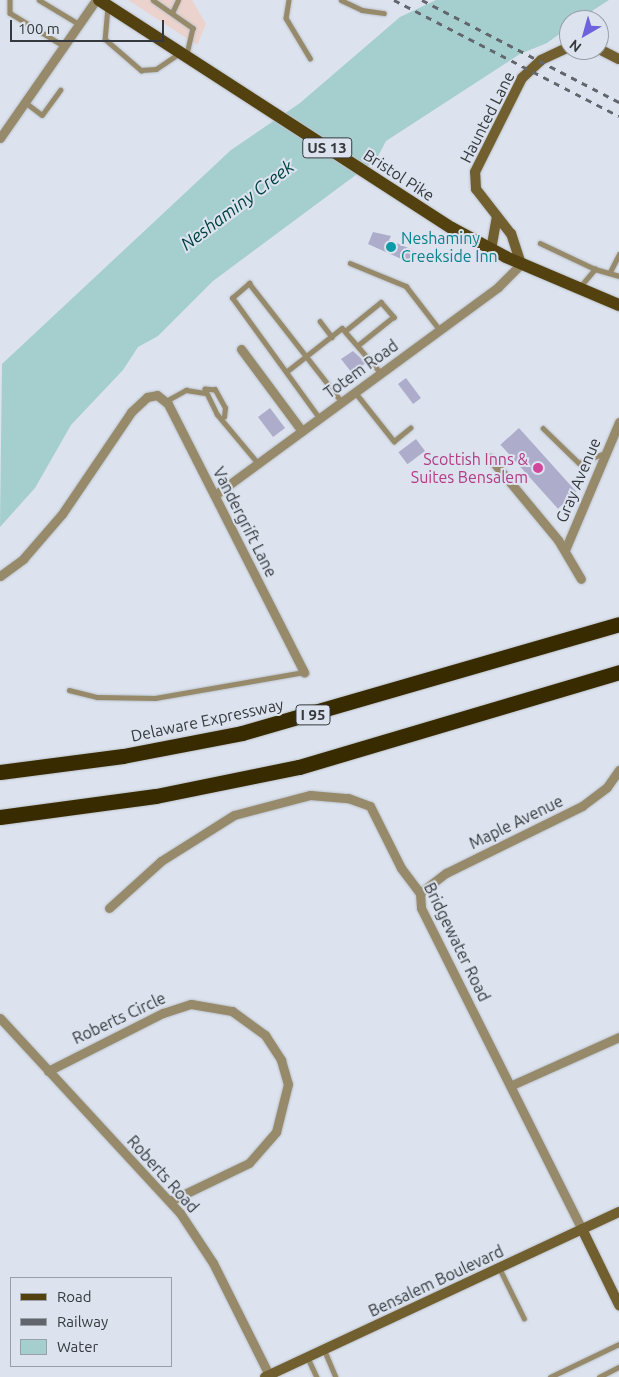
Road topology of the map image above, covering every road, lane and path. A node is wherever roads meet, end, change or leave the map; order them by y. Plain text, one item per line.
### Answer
1 (10, 0) edge
2 (39, 0) edge
3 (153, 0) edge
4 (178, 0) edge
5 (290, 0) edge
6 (341, 0) edge
7 (101, 2) edge
8 (172, 13) junction
9 (384, 13) dead end
10 (79, 24) junction
11 (64, 46) junction
12 (559, 52) edge
13 (183, 55) junction
14 (310, 58) dead end
15 (60, 90) dead end
16 (25, 102) junction
17 (0, 138) edge
18 (498, 218) junction
19 (540, 243) dead end
20 (490, 250) junction
21 (619, 254) edge
22 (350, 263) dead end
23 (521, 264) junction
24 (595, 270) junction
25 (610, 272) junction
26 (619, 276) edge
27 (579, 288) junction
28 (619, 304) edge
29 (320, 322) dead end
30 (440, 330) junction
31 (345, 331) junction
32 (332, 337) junction
33 (360, 345) junction
34 (241, 349) dead end
35 (307, 357) junction
36 (286, 372) junction
37 (381, 373) junction
38 (355, 392) junction
39 (205, 393) junction
40 (166, 401) junction
41 (342, 402) junction
42 (224, 417) junction
43 (320, 418) junction
44 (619, 422) edge
45 (410, 428) dead end
46 (543, 428) dead end
47 (302, 431) junction
48 (606, 452) junction
49 (490, 458) dead end
50 (258, 463) junction
51 (215, 495) junction
52 (565, 550) junction
53 (0, 576) edge
54 (581, 579) dead end
55 (619, 624) edge
56 (304, 672) joint
57 (619, 672) edge
58 (68, 690) dead end
59 (619, 770) edge
60 (0, 772) edge
61 (0, 818) edge
62 (420, 893) junction
63 (109, 908) dead end
64 (0, 1018) edge
65 (619, 1037) edge
66 (48, 1071) junction
67 (512, 1085) junction
68 (170, 1201) junction
69 (619, 1212) edge
70 (582, 1229) junction
71 (499, 1268) junction
72 (619, 1305) edge
73 (524, 1318) dead end
74 (619, 1344) edge
75 (324, 1350) junction
76 (307, 1357) junction
77 (619, 1367) edge
78 (267, 1376) edge
79 (317, 1377) edge
80 (336, 1377) edge
81 (550, 1377) edge
82 (599, 1377) edge

1 - 11 lane
2 - 10 lane
3 - 8 lane
4 - 8 lane
5 - 14 lane
6 - 9 lane
7 - 10 street
7 - 13 main road, Bristol Pike / US 13
7 - 13 lane
8 - 13 lane
10 - 11 street
11 - 16 street
12 - 18 main road, Haunted Lane
13 - 20 main road, Bristol Pike / US 13
15 - 16 lane
16 - 17 street
18 - 20 main road
18 - 23 main road, Haunted Lane
19 - 24 lane
20 - 23 main road, Bristol Pike / US 13
21 - 25 lane
22 - 30 lane
23 - 27 main road, Bristol Pike / US 13
23 - 30 street, Totem Road
24 - 25 lane
24 - 27 lane
25 - 26 lane
27 - 28 main road, Bristol Pike / US 13
29 - 32 lane
30 - 37 street, Totem Road
31 - 32 lane
31 - 33 lane
31 - 33 lane
32 - 35 lane
33 - 37 lane
34 - 47 street
35 - 36 lane
35 - 36 lane
35 - 41 lane
36 - 43 lane
37 - 38 street, Totem Road
38 - 41 street, Totem Road
38 - 45 lane
39 - 40 lane
39 - 42 lane
39 - 42 lane
40 - 51 street, Vandergrift Lane
40 - 53 street
41 - 43 street, Totem Road
42 - 50 lane
43 - 47 street, Totem Road
44 - 48 street, Gray Avenue
46 - 48 lane
47 - 50 street, Totem Road
48 - 52 street, Gray Avenue
49 - 52 street
50 - 51 street, Totem Road
51 - 56 street, Vandergrift Lane
52 - 54 street
55 - 60 highway, Delaware Expressway / I 95
56 - 58 lane, Vandergrift Lane
57 - 61 highway
59 - 62 street, Maple Avenue
62 - 63 street, Bridgewater Road
62 - 67 street, Bridgewater Road
64 - 66 street, Roberts Road
65 - 67 street
66 - 68 street, Roberts Road
66 - 68 street, Roberts Circle
67 - 70 street, Bridgewater Road
68 - 78 street, Roberts Road
69 - 70 main road, Bensalem Boulevard
70 - 71 main road, Bensalem Boulevard
70 - 72 main road, Bridgewater Road
71 - 73 lane
71 - 75 main road, Bensalem Boulevard
74 - 81 lane
75 - 76 main road, Bensalem Boulevard
75 - 80 lane
76 - 78 main road, Bensalem Boulevard
76 - 79 lane
77 - 82 lane

